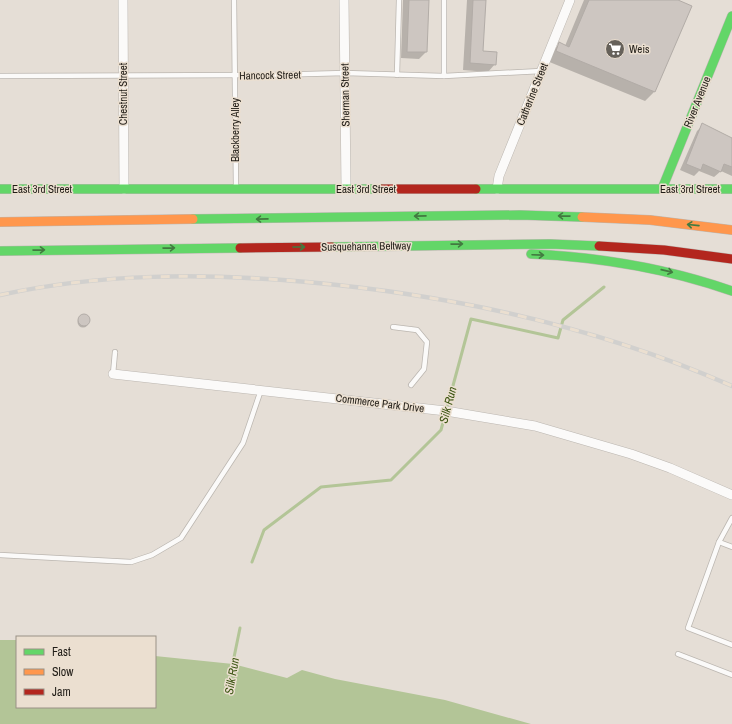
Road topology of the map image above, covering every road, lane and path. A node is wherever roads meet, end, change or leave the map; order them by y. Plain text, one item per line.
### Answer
1 (123, 0) edge
2 (234, 0) edge
3 (344, 0) edge
4 (399, 0) edge
5 (444, 0) edge
6 (570, 0) edge
7 (732, 16) edge
8 (541, 71) junction
9 (345, 73) junction
10 (235, 75) junction
11 (397, 75) junction
12 (0, 76) edge
13 (123, 76) junction
14 (444, 76) junction
15 (0, 189) edge
16 (124, 189) junction
17 (236, 189) junction
18 (346, 189) junction
19 (496, 189) junction
20 (662, 189) junction
21 (732, 189) edge
22 (0, 222) edge
23 (732, 230) edge
24 (345, 246) junction
25 (0, 251) edge
26 (732, 259) edge
27 (732, 291) edge
28 (393, 326) dead end
29 (115, 352) dead end
30 (113, 374) joint
31 (411, 385) dead end
32 (261, 390) junction
33 (732, 495) edge
34 (732, 518) edge
35 (719, 542) junction
36 (732, 548) edge
37 (0, 555) edge
38 (732, 645) edge
39 (678, 654) dead end
40 (732, 675) edge

1 - 13 street, Chestnut Street
2 - 10 lane, Blackberry Alley
3 - 9 street, Sherman Street
4 - 11 lane
5 - 14 lane
6 - 8 street, Catherine Street
7 - 20 main road, River Avenue
8 - 14 lane, Hancock Street
8 - 19 street, Catherine Street
9 - 10 lane, Hancock Street
9 - 11 lane, Hancock Street
9 - 18 street, Sherman Street
10 - 13 lane, Hancock Street
10 - 17 lane, Blackberry Alley
11 - 14 lane, Hancock Street
12 - 13 lane, Hancock Street
13 - 16 street, Chestnut Street
15 - 16 main road, East 3rd Street
16 - 17 main road, East 3rd Street
17 - 18 main road, East 3rd Street
18 - 19 main road, East 3rd Street
19 - 20 main road, East 3rd Street
20 - 21 main road, East 3rd Street
23 -> 22 main road
25 -> 24 main road, Susquehanna Beltway
24 -> 26 main road, Susquehanna Beltway
24 -> 27 main road
28 - 31 lane
29 - 30 lane
30 - 32 street, Commerce Park Drive
32 - 33 street, Commerce Park Drive
32 - 37 lane
34 - 35 lane
35 - 36 lane
35 - 38 lane
39 - 40 lane

